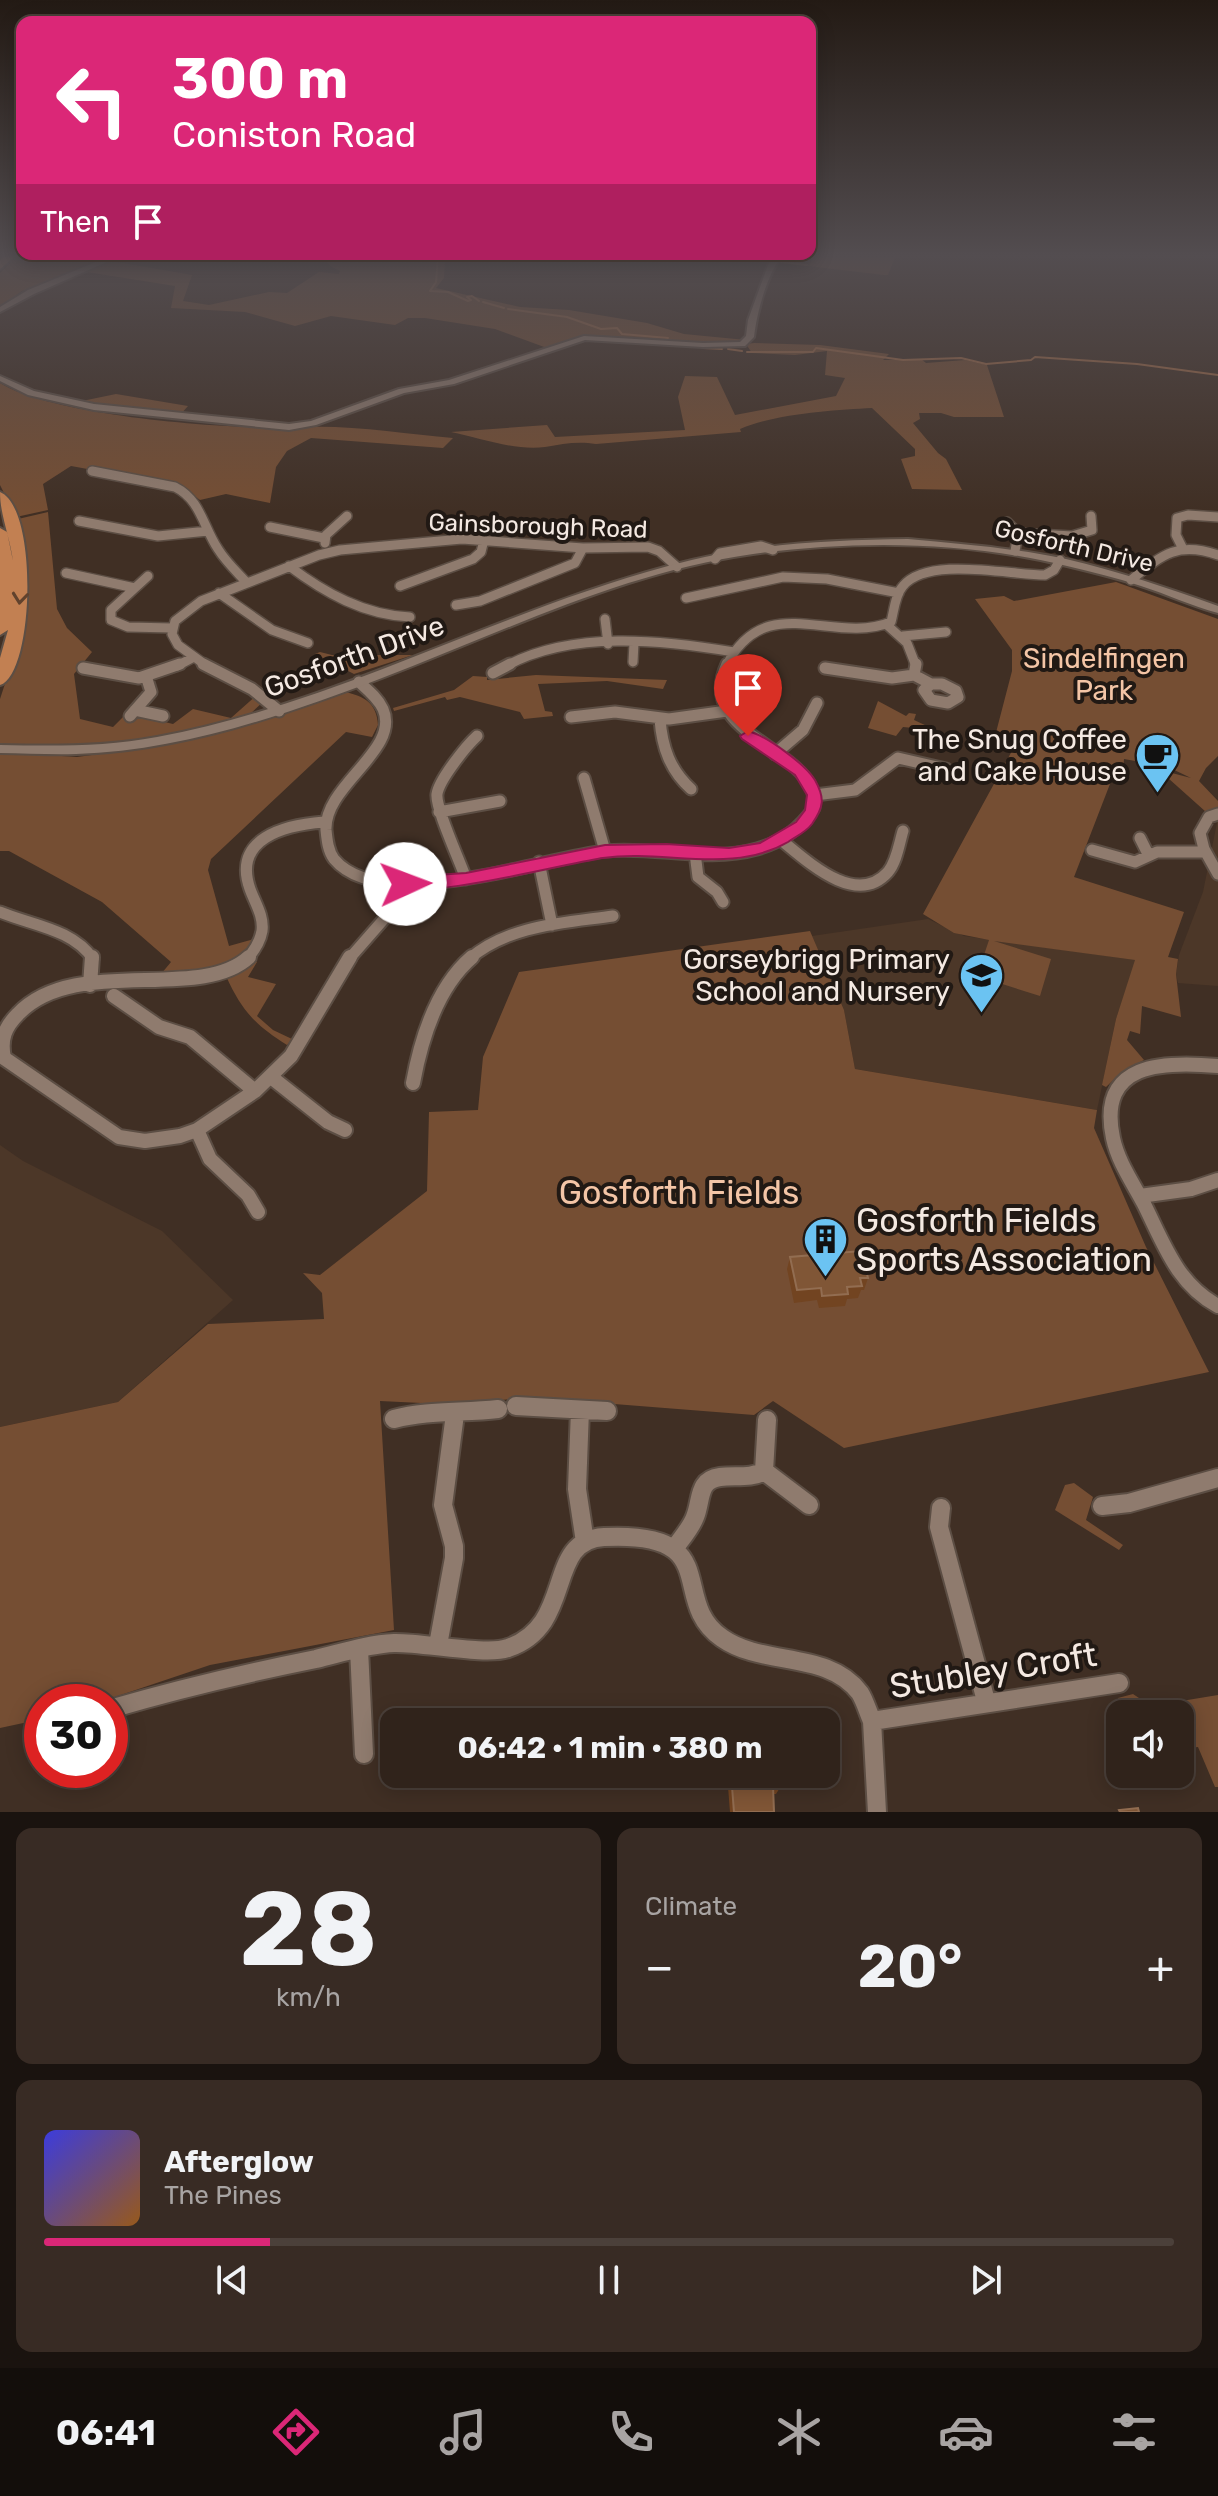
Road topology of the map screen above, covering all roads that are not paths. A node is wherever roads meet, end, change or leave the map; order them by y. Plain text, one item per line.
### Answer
1 (573, 342) edge
2 (643, 342) edge
3 (746, 342) edge
4 (0, 378) edge
5 (92, 471) dead end
6 (0, 496) edge
7 (347, 516) dead end
8 (1091, 516) dead end
9 (1218, 517) edge
10 (79, 521) dead end
11 (1007, 522) dead end
12 (270, 527) dead end
13 (208, 531) junction
14 (0, 532) edge
15 (1018, 533) junction
16 (324, 538) junction
17 (484, 540) junction
18 (1182, 547) junction
19 (583, 548) junction
20 (330, 551) junction
21 (1015, 551) junction
22 (1218, 555) edge
23 (1060, 560) junction
24 (289, 566) junction
25 (677, 567) junction
26 (66, 573) dead end
27 (148, 576) dead end
28 (1131, 580) junction
29 (247, 583) junction
30 (400, 586) dead end
31 (135, 588) junction
32 (219, 593) junction
33 (899, 593) junction
34 (686, 598) dead end
35 (456, 605) dead end
36 (1218, 610) edge
37 (410, 617) dead end
38 (605, 619) dead end
39 (887, 625) junction
40 (172, 628) junction
41 (0, 630) edge
42 (946, 632) dead end
43 (903, 636) junction
44 (308, 643) dead end
45 (634, 643) junction
46 (608, 644) junction
47 (734, 652) junction
48 (192, 658) junction
49 (633, 662) dead end
50 (83, 668) dead end
51 (825, 668) dead end
52 (493, 673) dead end
53 (914, 675) junction
54 (147, 679) junction
55 (0, 680) edge
56 (359, 682) junction
57 (931, 684) dead end
58 (817, 703) dead end
59 (279, 711) junction
60 (727, 711) junction
61 (163, 716) dead end
62 (571, 717) dead end
63 (660, 719) junction
64 (477, 736) dead end
65 (0, 749) edge
66 (775, 754) junction
67 (946, 769) dead end
68 (584, 778) dead end
69 (691, 789) dead end
70 (815, 795) junction
71 (500, 801) dead end
72 (439, 812) junction
73 (1218, 814) edge
74 (324, 822) junction
75 (903, 831) dead end
76 (1140, 838) dead end
77 (781, 840) junction
78 (1092, 850) dead end
79 (605, 851) junction
80 (1205, 852) junction
81 (695, 853) junction
82 (1148, 854) junction
83 (539, 862) junction
84 (1218, 874) edge
85 (466, 879) junction
86 (405, 884) junction
87 (723, 902) dead end
88 (0, 912) edge
89 (613, 916) dead end
90 (552, 925) junction
91 (90, 985) junction
92 (114, 996) dead end
93 (3, 1028) edge
94 (1218, 1066) edge
95 (271, 1077) junction
96 (413, 1083) dead end
97 (255, 1091) junction
98 (197, 1130) junction
99 (345, 1130) dead end
100 (1218, 1180) edge
101 (1140, 1196) junction
102 (258, 1212) dead end
103 (1218, 1306) edge
104 (580, 1410) junction
105 (607, 1411) dead end
106 (455, 1414) junction
107 (394, 1419) dead end
108 (767, 1420) dead end
109 (764, 1471) junction
110 (1218, 1478) edge
111 (809, 1505) dead end
112 (1102, 1506) dead end
113 (941, 1508) dead end
114 (585, 1542) junction
115 (674, 1549) junction
116 (438, 1645) junction
117 (359, 1649) junction
118 (1119, 1683) dead end
119 (986, 1701) junction
120 (128, 1704) edge
121 (872, 1721) junction
122 (364, 1754) dead end
123 (877, 1812) edge

1 - 4 street
2 - 3 street
5 - 13 street
6 -> 55 highway
7 - 16 street
8 - 15 street
9 - 18 street
10 - 13 street
11 - 15 street
12 - 16 street
13 - 29 street
14 - 41 highway
15 - 21 street
16 - 20 street
17 - 19 street, Gainsborough Road
17 - 20 street, Gainsborough Road
17 - 30 street
18 - 22 street
18 - 28 street
19 - 25 street, Gainsborough Road
19 - 35 street
20 - 24 street, Gainsborough Road
21 - 23 street, Gosforth Drive
21 - 25 street, Gosforth Drive
23 - 28 street, Gosforth Drive
23 - 33 street
24 - 29 street, Gainsborough Road
24 - 37 street
25 - 56 street, Gosforth Drive
26 - 31 street
27 - 31 street
28 - 36 street, Gosforth Drive
29 - 32 street, Gainsborough Road
31 - 40 street
32 - 40 street, Gainsborough Road
32 - 44 street
33 - 34 street
33 - 39 street
38 - 46 street
39 - 43 street
39 - 47 street
40 - 48 street
42 - 43 street
43 - 53 street
45 - 46 street
45 - 47 street
45 - 49 street
46 - 52 street
47 - 60 street
48 - 54 street
48 - 59 street
50 - 54 street
51 - 53 street
53 - 57 street
54 - 61 street
56 - 59 street, Gosforth Drive
56 - 74 street
58 - 66 street
59 - 65 street, Gosforth Drive
60 - 63 street
60 - 66 street
62 - 63 street
63 - 69 street
64 - 72 street
66 - 70 street
67 - 70 street
68 - 79 street
70 - 77 street
71 - 72 street
72 - 85 street
73 - 80 street
74 - 86 street
74 - 91 street
75 - 77 street
76 - 82 street
77 - 81 street
78 - 82 street
79 - 81 street
79 - 83 street
80 - 82 street
80 - 84 street
81 - 87 street
83 - 85 street
83 - 90 street
85 - 86 street
86 - 95 street
88 - 91 street
89 - 90 street
90 - 96 street
91 - 93 street
92 - 97 street
93 - 98 street
94 - 101 street
95 - 97 street
95 - 99 street
97 - 98 street
98 - 102 street
100 - 101 street
101 - 103 street
104 - 105 street
104 - 106 street
104 - 114 street
106 - 107 street
106 - 116 street
108 - 109 street
109 - 111 street
109 - 115 street
110 - 112 street
113 - 119 street
114 - 115 street
114 - 116 street
115 - 121 street
116 - 117 street
117 - 120 street
117 - 122 street
118 - 119 street, Stubley Croft
119 - 121 street, Stubley Croft
121 - 123 street, Stubley Croft

